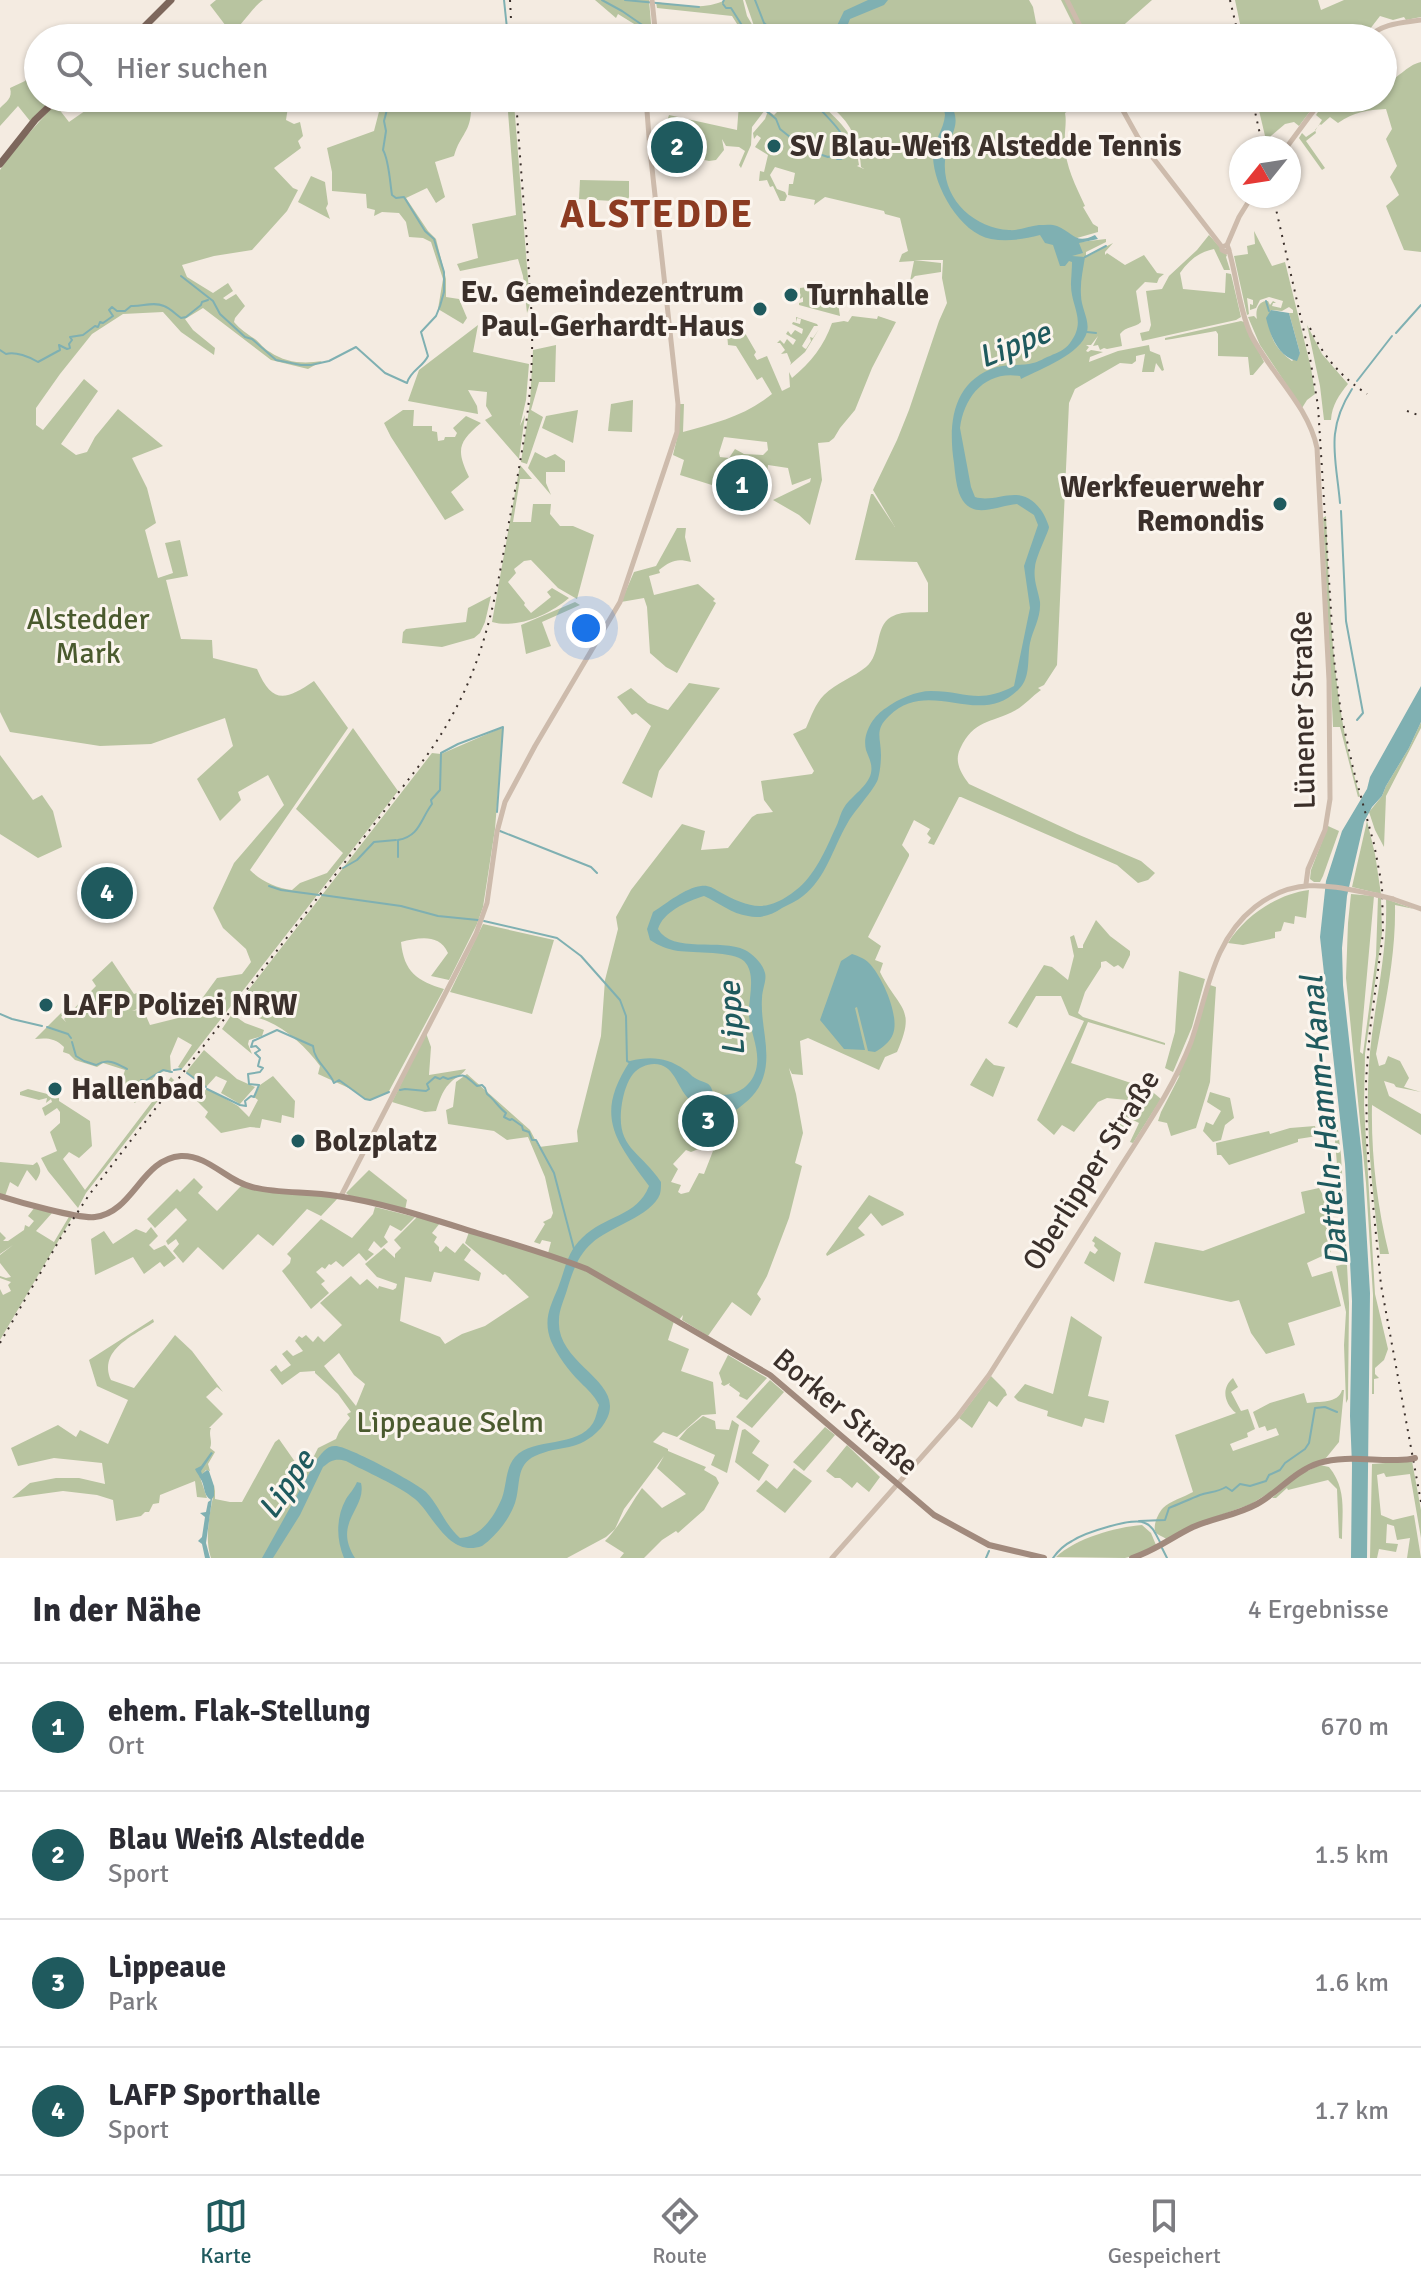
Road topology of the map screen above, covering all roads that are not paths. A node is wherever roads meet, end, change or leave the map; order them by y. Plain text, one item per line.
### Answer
1 (171, 0) edge
2 (652, 0) edge
3 (1067, 0) edge
4 (1421, 20) edge
5 (147, 24) edge
6 (655, 24) edge
7 (1079, 24) edge
8 (1397, 24) edge
9 (43, 112) edge
10 (647, 112) edge
11 (1123, 112) edge
12 (1313, 112) edge
13 (1295, 136) edge
14 (0, 164) edge
15 (1244, 208) edge
16 (1230, 237) junction
17 (1215, 238) junction
18 (1226, 248) junction
19 (1306, 884) junction
20 (1421, 909) edge
21 (0, 1196) edge
22 (345, 1197) junction
23 (1416, 1458) edge
24 (897, 1485) junction
25 (832, 1558) edge
26 (1044, 1558) edge
27 (1132, 1558) edge

1 - 5 main road
2 - 6 street
3 - 7 street
4 - 8 street
9 - 14 main road
10 - 22 street
11 - 17 street
12 - 13 street
15 - 16 street
16 - 17 street
16 - 18 street
17 - 18 street
18 - 19 street, Lünener Straße
19 - 20 street, bridge
19 - 24 street, Oberlipper Straße
21 - 22 main road, Borker Straße
22 - 24 main road, Borker Straße
23 - 27 main road
24 - 25 street, Oberlipper Straße
24 - 26 main road, Borker Straße

